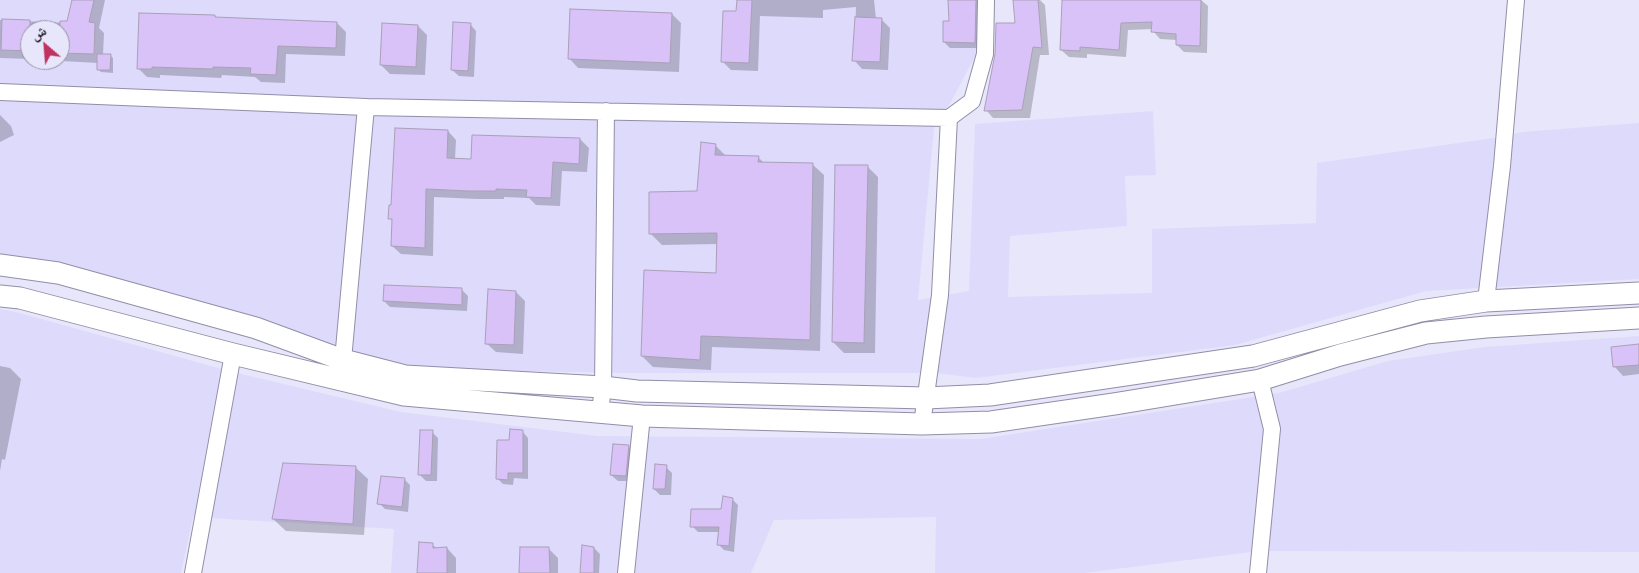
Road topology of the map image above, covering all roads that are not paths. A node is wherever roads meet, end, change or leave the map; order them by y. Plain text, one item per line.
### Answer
1 (986, 0) edge
2 (1516, 0) edge
3 (0, 92) edge
4 (366, 106) junction
5 (606, 111) junction
6 (949, 118) junction
7 (0, 265) edge
8 (1639, 293) edge
9 (0, 296) edge
10 (1486, 301) junction
11 (1639, 318) edge
12 (233, 354) junction
13 (1253, 356) junction
14 (343, 360) junction
15 (347, 380) junction
16 (1260, 380) junction
17 (603, 388) junction
18 (990, 395) junction
19 (926, 398) junction
20 (600, 412) junction
21 (642, 416) junction
22 (991, 422) junction
23 (922, 424) junction
24 (193, 573) edge
25 (626, 573) edge
26 (1258, 573) edge

1 - 6 street
2 - 10 street
3 - 4 street
4 - 5 street
4 - 14 street
5 - 6 street
5 - 17 street
6 - 19 street
7 - 14 main road
8 - 10 main road
9 - 12 main road
10 - 13 main road
11 - 16 main road
12 - 15 main road
12 - 24 street
13 - 16 main road
13 - 18 main road
14 - 15 street
14 - 17 main road
15 - 20 main road
16 - 22 main road
16 - 26 street
17 - 19 main road
17 - 20 street
18 - 19 main road
18 - 22 main road
19 - 23 street
20 - 21 main road
21 - 23 main road
21 - 25 street
22 - 23 main road

